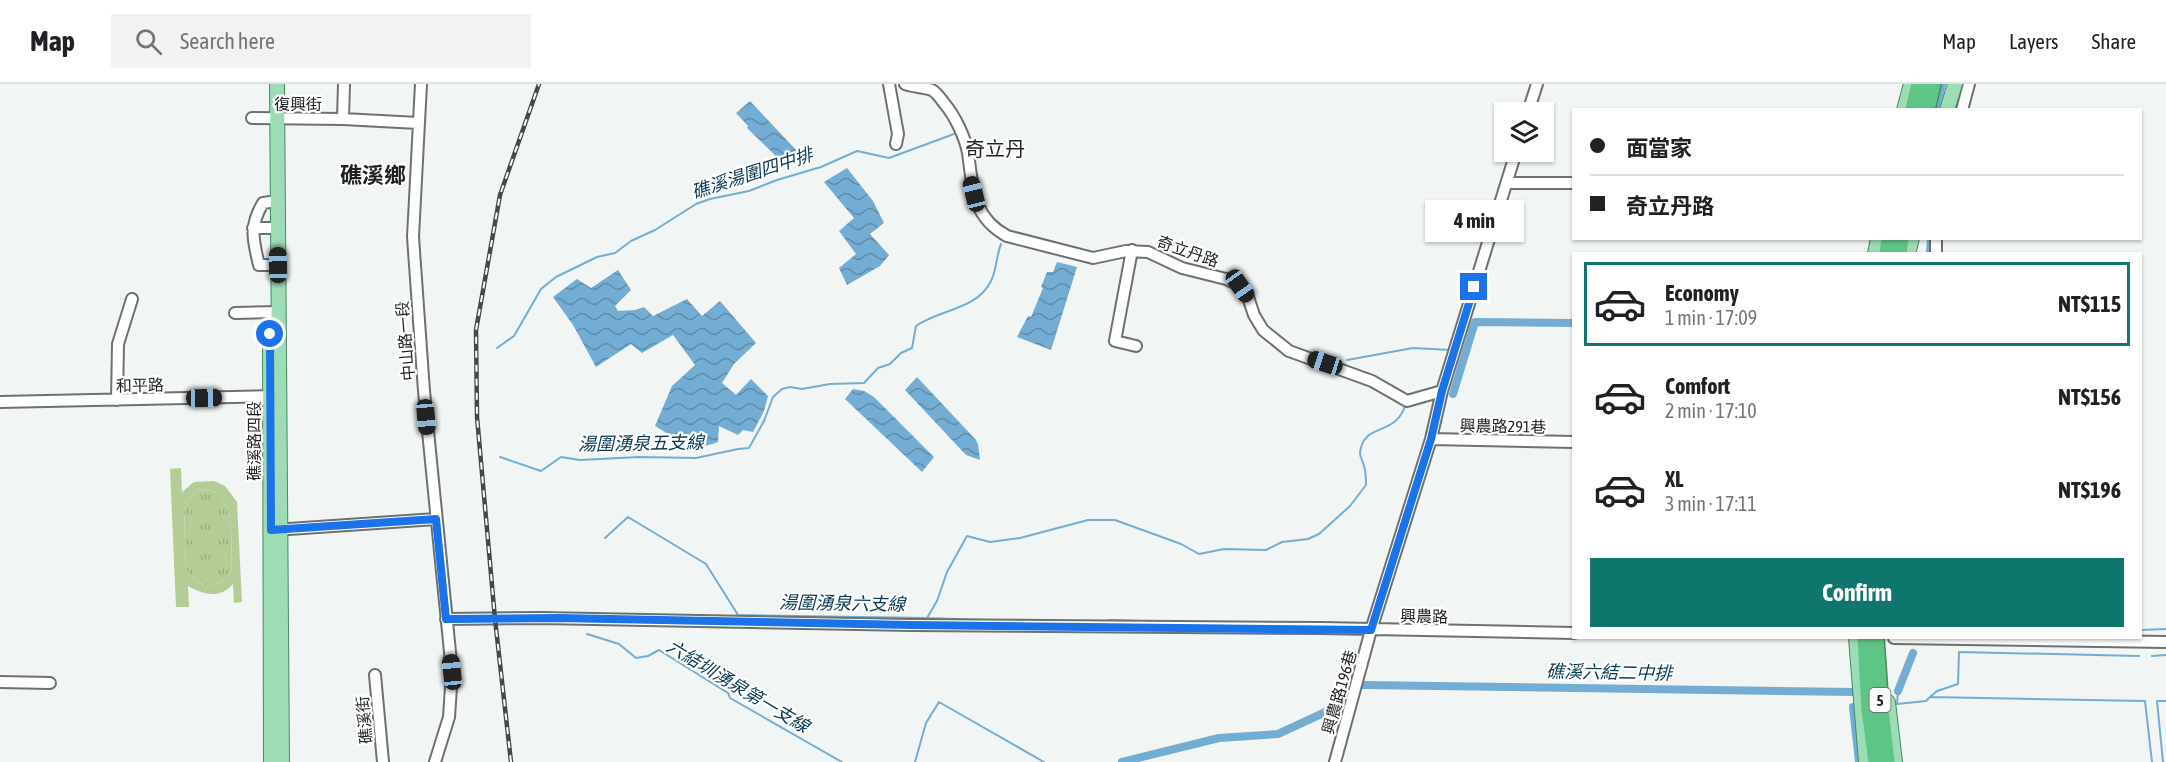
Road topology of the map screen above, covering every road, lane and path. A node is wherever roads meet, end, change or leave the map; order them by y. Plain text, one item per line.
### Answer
1 (269, 84) edge
2 (277, 84) edge
3 (344, 84) edge
4 (421, 84) edge
5 (889, 84) edge
6 (905, 84) edge
7 (1537, 84) edge
8 (1911, 84) edge
9 (1919, 84) edge
10 (1933, 84) edge
11 (1955, 84) edge
12 (1969, 84) edge
13 (1531, 102) edge
14 (1905, 108) edge
15 (1913, 108) edge
16 (1927, 108) edge
17 (1948, 108) edge
18 (1963, 108) edge
19 (252, 118) dead end
20 (273, 119) junction
21 (343, 119) junction
22 (418, 123) junction
23 (896, 144) dead end
24 (1513, 162) edge
25 (1507, 183) junction
26 (1572, 183) edge
27 (273, 201) junction
28 (254, 228) junction
29 (274, 228) junction
30 (1132, 250) junction
31 (274, 265) junction
32 (132, 299) dead end
33 (235, 313) dead end
34 (274, 313) junction
35 (1137, 346) dead end
36 (1442, 391) junction
37 (275, 396) junction
38 (117, 400) junction
39 (0, 402) edge
40 (1431, 439) junction
41 (1572, 442) edge
42 (436, 519) junction
43 (276, 530) junction
44 (446, 619) junction
45 (1371, 630) junction
46 (1572, 633) edge
47 (1856, 639) edge
48 (1865, 639) edge
49 (1876, 639) edge
50 (1883, 639) edge
51 (1989, 639) edge
52 (2166, 642) edge
53 (375, 675) dead end
54 (0, 682) edge
55 (50, 683) dead end
56 (271, 762) edge
57 (282, 762) edge
58 (383, 762) edge
59 (435, 762) edge
60 (1335, 762) edge
61 (1866, 762) edge
62 (1876, 762) edge
63 (1887, 762) edge
64 (1895, 762) edge

1 - 20 main road
2 - 20 main road
3 - 21 street, 復興街
4 - 22 street, 中山路一段
5 - 23 street
6 - 30 street, 奇立丹路
7 - 13 street
8 - 14 main road
9 - 15 highway
10 - 16 highway
11 - 17 main road
12 - 18 street
19 - 20 street, 復興街
20 - 21 street, 復興街
20 - 27 main road, 礁溪路四段
21 - 22 street, 復興街
22 - 42 street, 中山路一段
24 - 25 street
25 - 26 street
25 - 36 street
27 - 28 street
27 - 29 main road, 礁溪路四段
28 - 29 street
28 - 31 street
29 - 31 main road, 礁溪路四段
30 - 35 street
30 - 36 street, 奇立丹路
31 - 34 main road, 礁溪路四段
32 - 38 street
33 - 34 street
34 - 37 main road, 礁溪路四段
36 - 40 street
37 - 38 street, 和平路
37 - 43 main road, 礁溪路四段
38 - 39 street, 和平路
40 - 41 street, 興農路291巷
40 - 45 street
42 - 43 street
42 - 44 street, 中山路一段
43 - 56 main road, 礁溪路四段
43 - 57 main road, 礁溪路四段
44 - 45 street, 興農路
44 - 59 street, 中山路一段
45 - 46 street, 興農路
45 - 60 street, 興農路196巷
47 - 61 main road
48 - 62 highway, 5
49 - 63 highway, 5
50 - 64 main road
51 - 52 street
53 - 58 street, 礁溪街
54 - 55 street

